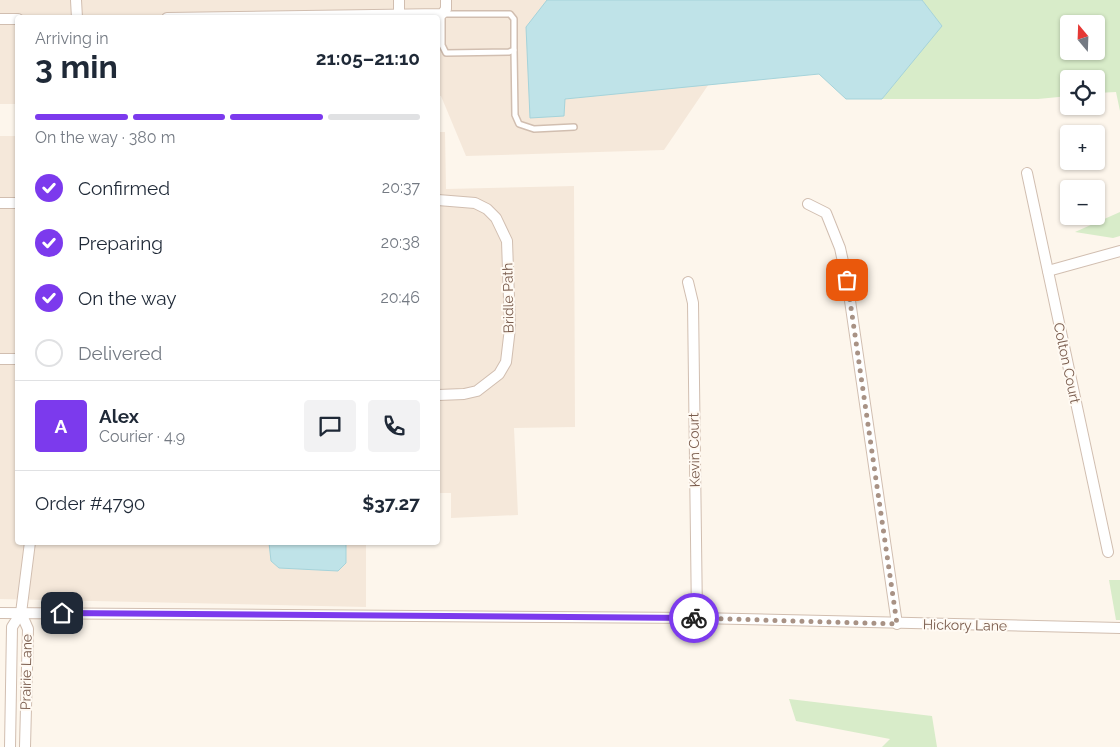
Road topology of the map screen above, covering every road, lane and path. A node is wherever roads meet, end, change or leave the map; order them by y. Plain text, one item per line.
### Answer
1 (76, 0) edge
2 (400, 0) edge
3 (446, 0) edge
4 (399, 12) junction
5 (442, 14) junction
6 (77, 15) edge
7 (283, 15) edge
8 (0, 19) edge
9 (15, 19) edge
10 (514, 50) junction
11 (574, 127) dead end
12 (1027, 173) dead end
13 (440, 200) edge
14 (0, 203) edge
15 (15, 203) edge
16 (808, 204) dead end
17 (1120, 251) edge
18 (1048, 271) junction
19 (688, 282) dead end
20 (0, 359) edge
21 (15, 359) edge
22 (440, 395) edge
23 (30, 545) edge
24 (1108, 552) dead end
25 (0, 613) edge
26 (21, 613) junction
27 (697, 618) junction
28 (897, 624) junction
29 (1120, 628) edge
30 (11, 727) junction
31 (25, 728) junction
32 (10, 747) edge
33 (25, 747) edge

1 - 6 street
2 - 4 street
3 - 5 street
4 - 5 street
4 - 7 street
5 - 10 lane
5 - 10 lane
8 - 9 street
10 - 11 lane
12 - 18 street, Colton Court
13 - 22 street, Bridle Path
14 - 15 street
16 - 28 street
17 - 18 street
18 - 24 street, Colton Court
19 - 27 street, Kevin Court
20 - 21 street
23 - 26 street
25 - 26 street, Hickory Lane
26 - 27 street, Hickory Lane
26 - 30 street, Prairie Lane
26 - 31 street, Prairie Lane
27 - 28 street, Hickory Lane
28 - 29 street, Hickory Lane
30 - 31 street, Prairie Lane
30 - 32 street, Prairie Lane
31 - 33 street, Prairie Lane

